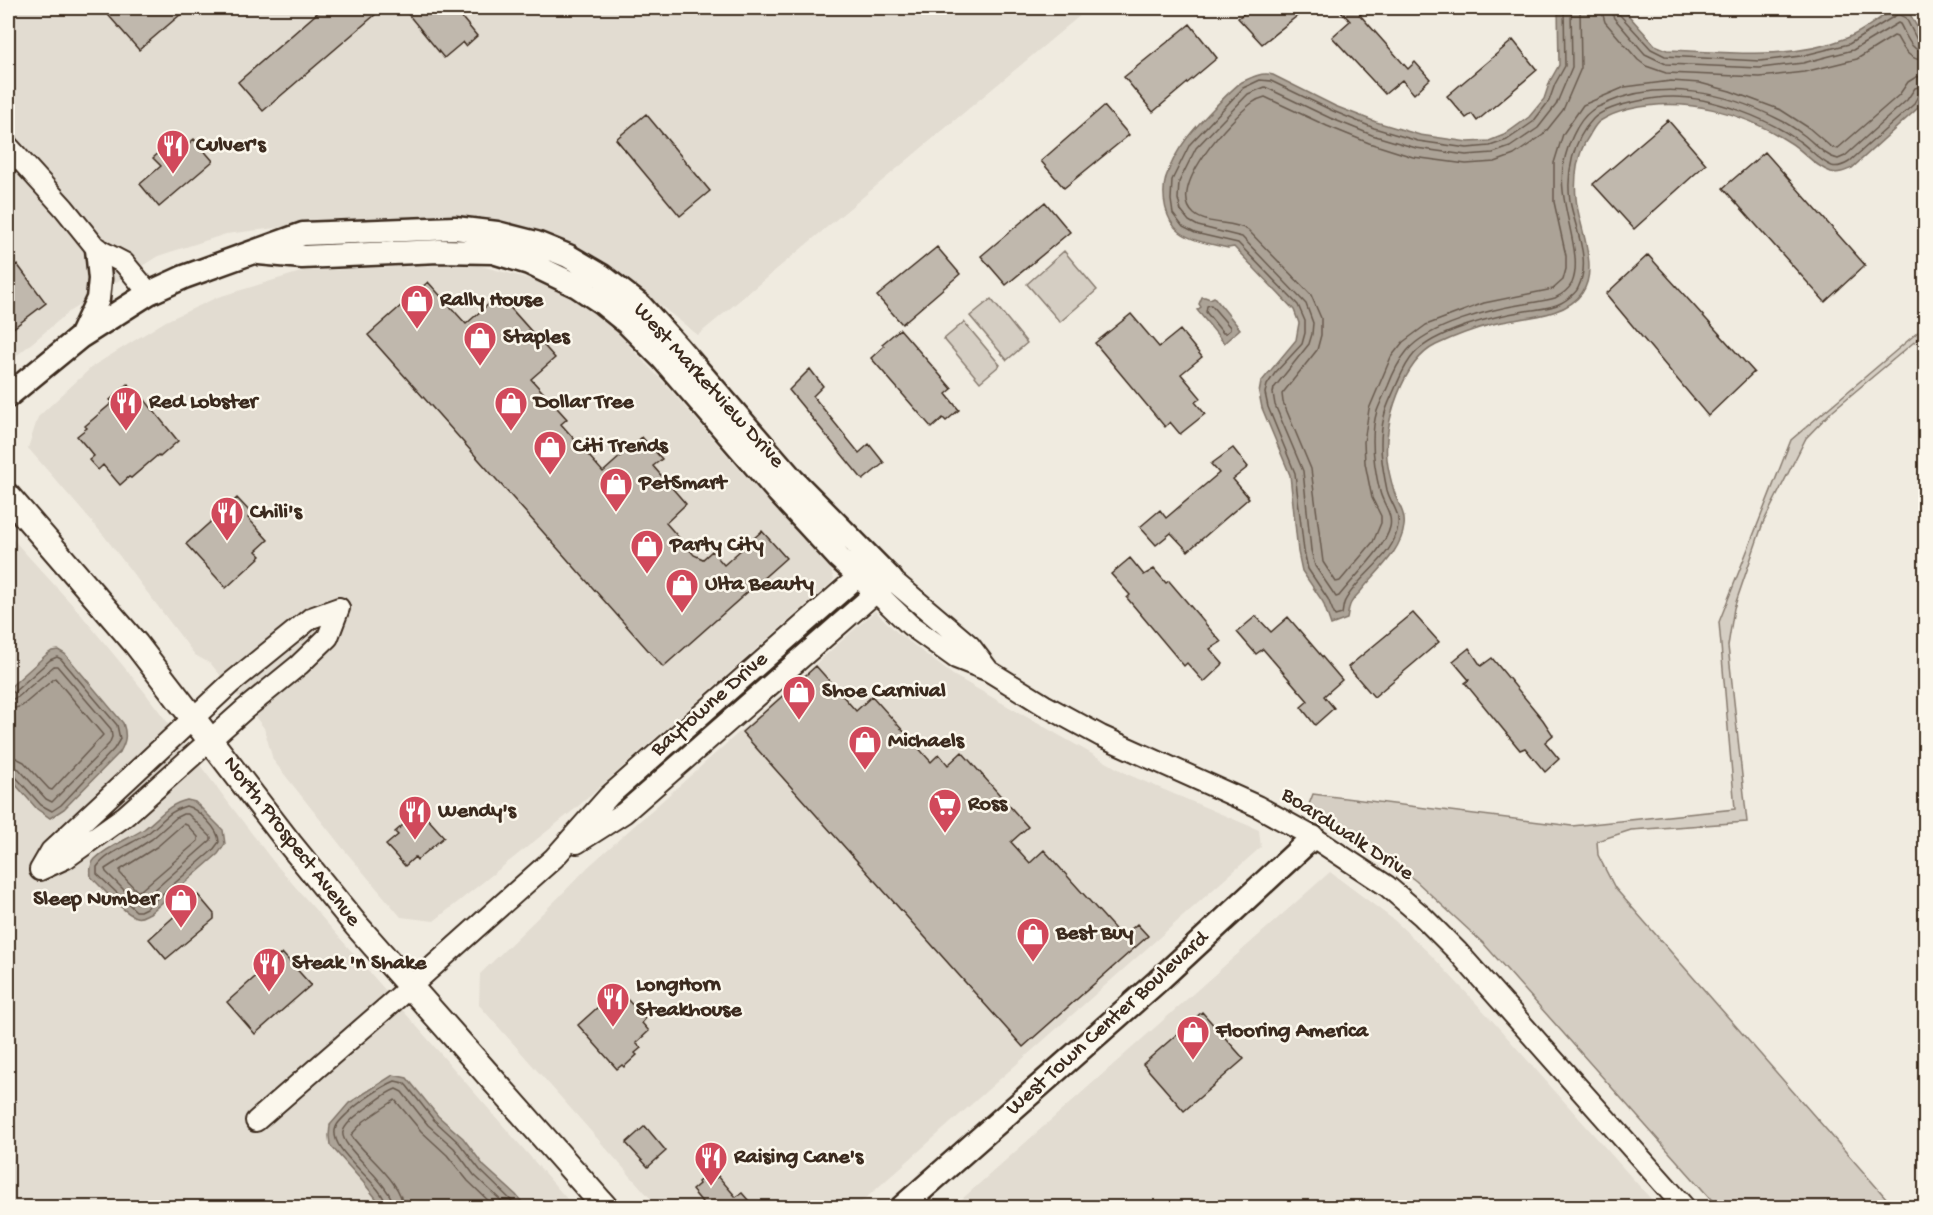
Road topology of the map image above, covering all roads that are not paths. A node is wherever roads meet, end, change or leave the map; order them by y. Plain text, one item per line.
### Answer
1 (8, 146) edge
2 (97, 249) junction
3 (149, 293) junction
4 (80, 337) junction
5 (8, 396) edge
6 (8, 496) edge
7 (866, 570) junction
8 (884, 586) junction
9 (194, 717) junction
10 (211, 740) junction
11 (1313, 837) junction
12 (554, 858) junction
13 (410, 987) junction
14 (256, 1121) dead end
15 (606, 1208) edge
16 (901, 1208) edge
17 (1685, 1208) edge

1 - 2 street
2 - 3 street
2 - 4 main road
3 - 4 main road, West Marketview Drive
3 - 7 main road, West Marketview Drive
4 - 5 main road, West Marketview Drive
6 - 9 main road, North Prospect Avenue
7 - 8 main road, West Marketview Drive
7 - 12 street, Baytowne Drive
8 - 11 street, Boardwalk Drive
8 - 12 street, Baytowne Drive
9 - 10 main road, North Prospect Avenue
9 - 10 street
9 - 10 street
10 - 13 main road, North Prospect Avenue
11 - 16 main road, West Town Center Boulevard
11 - 17 street, Boardwalk Drive
12 - 13 street, Baytowne Drive
13 - 14 street, Baytowne Drive
13 - 15 main road, North Prospect Avenue

